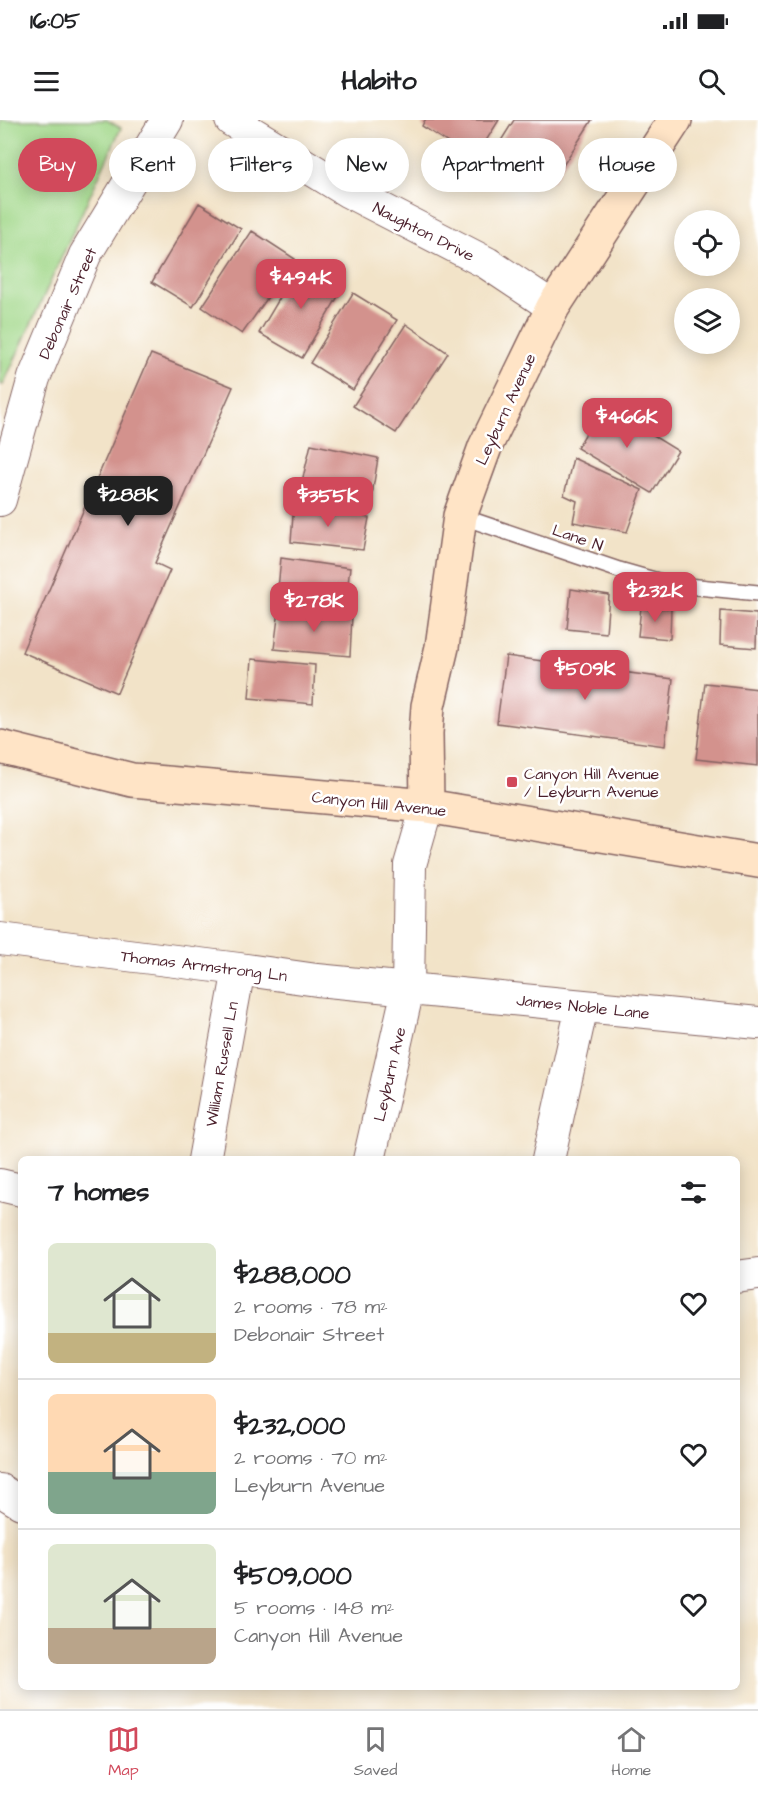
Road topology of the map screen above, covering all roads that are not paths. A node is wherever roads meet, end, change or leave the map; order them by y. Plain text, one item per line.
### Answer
1 (167, 120) edge
2 (231, 120) edge
3 (675, 120) edge
4 (553, 307) junction
5 (0, 500) edge
6 (460, 516) junction
7 (758, 593) edge
8 (0, 747) edge
9 (427, 806) junction
10 (758, 861) edge
11 (0, 939) edge
12 (239, 969) junction
13 (408, 989) junction
14 (582, 1006) junction
15 (758, 1023) edge
16 (205, 1156) edge
17 (370, 1156) edge
18 (549, 1156) edge
19 (0, 1185) edge
20 (18, 1189) edge
21 (758, 1274) edge
22 (740, 1276) edge
23 (0, 1490) edge
24 (18, 1501) edge

1 - 5 street, Debonair Street
2 - 4 street, Naughton Drive
3 - 4 street, Leyburn Avenue
4 - 6 street, Leyburn Avenue
6 - 7 lane, Lane N
6 - 9 street, Leyburn Avenue
8 - 9 street, Canyon Hill Avenue
9 - 10 street, Canyon Hill Avenue
9 - 13 street, Leyburn Ave
11 - 12 street, Thomas Armstrong Ln
12 - 13 street, Thomas Armstrong Ln
12 - 16 street, William Russell Ln
13 - 14 street, James Noble Lane
13 - 17 street, Leyburn Ave
14 - 15 street, James Noble Lane
14 - 18 street
19 - 20 street
21 - 22 street
23 - 24 street

